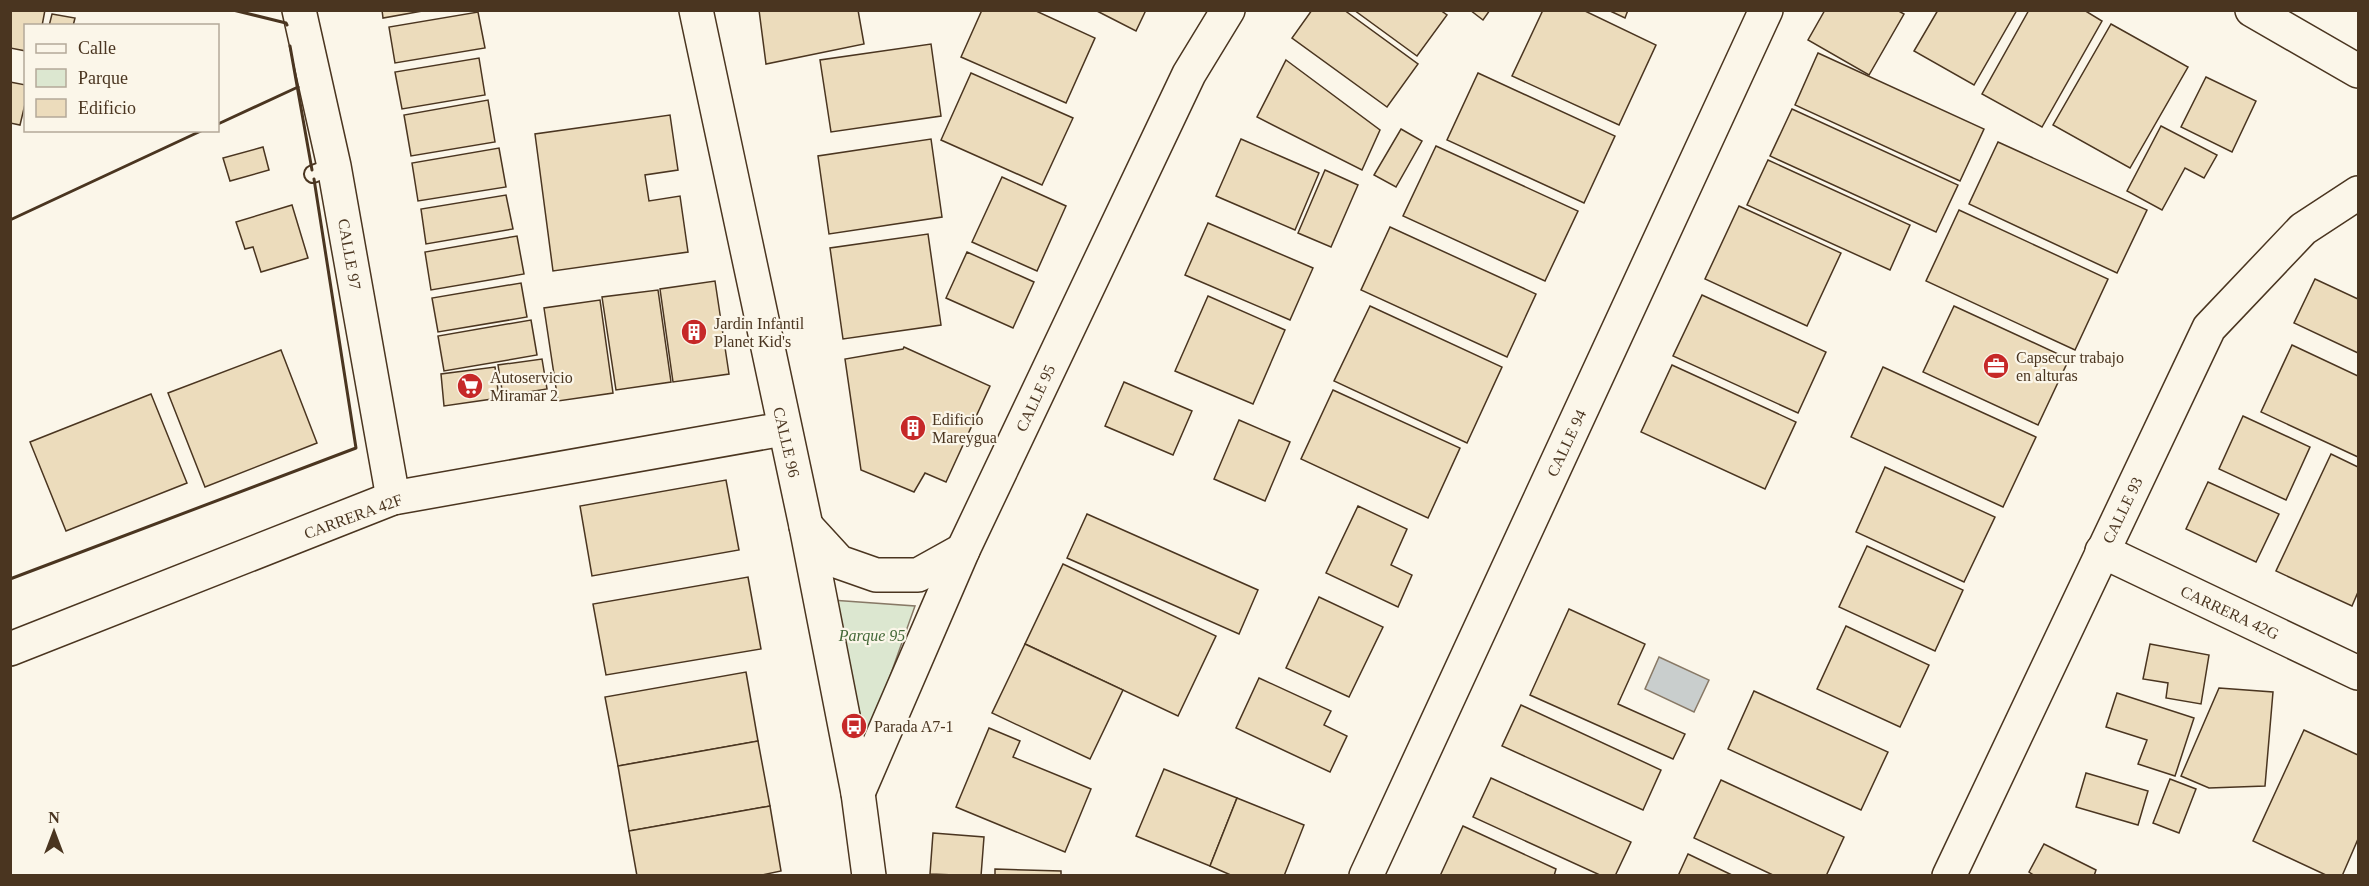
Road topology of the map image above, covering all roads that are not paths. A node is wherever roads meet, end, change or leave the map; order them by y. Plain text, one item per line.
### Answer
1 (299, 10) edge
2 (696, 10) edge
3 (1227, 10) edge
4 (1766, 10) edge
5 (2252, 10) edge
6 (2358, 71) edge
7 (2358, 193) edge
8 (783, 429) junction
9 (393, 498) junction
10 (806, 526) junction
11 (963, 550) junction
12 (2102, 551) junction
13 (10, 649) edge
14 (2358, 673) edge
15 (858, 793) junction
16 (869, 876) edge
17 (1366, 876) edge
18 (1949, 876) edge

1 - 9 street, CALLE 97
2 - 8 street, CALLE 96
3 - 11 street, CALLE 95
4 - 17 street, CALLE 94
5 - 6 street
7 - 12 street, CALLE 93
8 - 9 street, CARRERA 42F
8 - 10 street, CALLE 96
9 - 13 street, CARRERA 42F
10 - 11 street
10 - 15 street, CALLE 96
11 - 15 street, CALLE 95
12 - 14 street, CARRERA 42G
12 - 18 street, CALLE 93
15 - 16 street, CALLE 96

